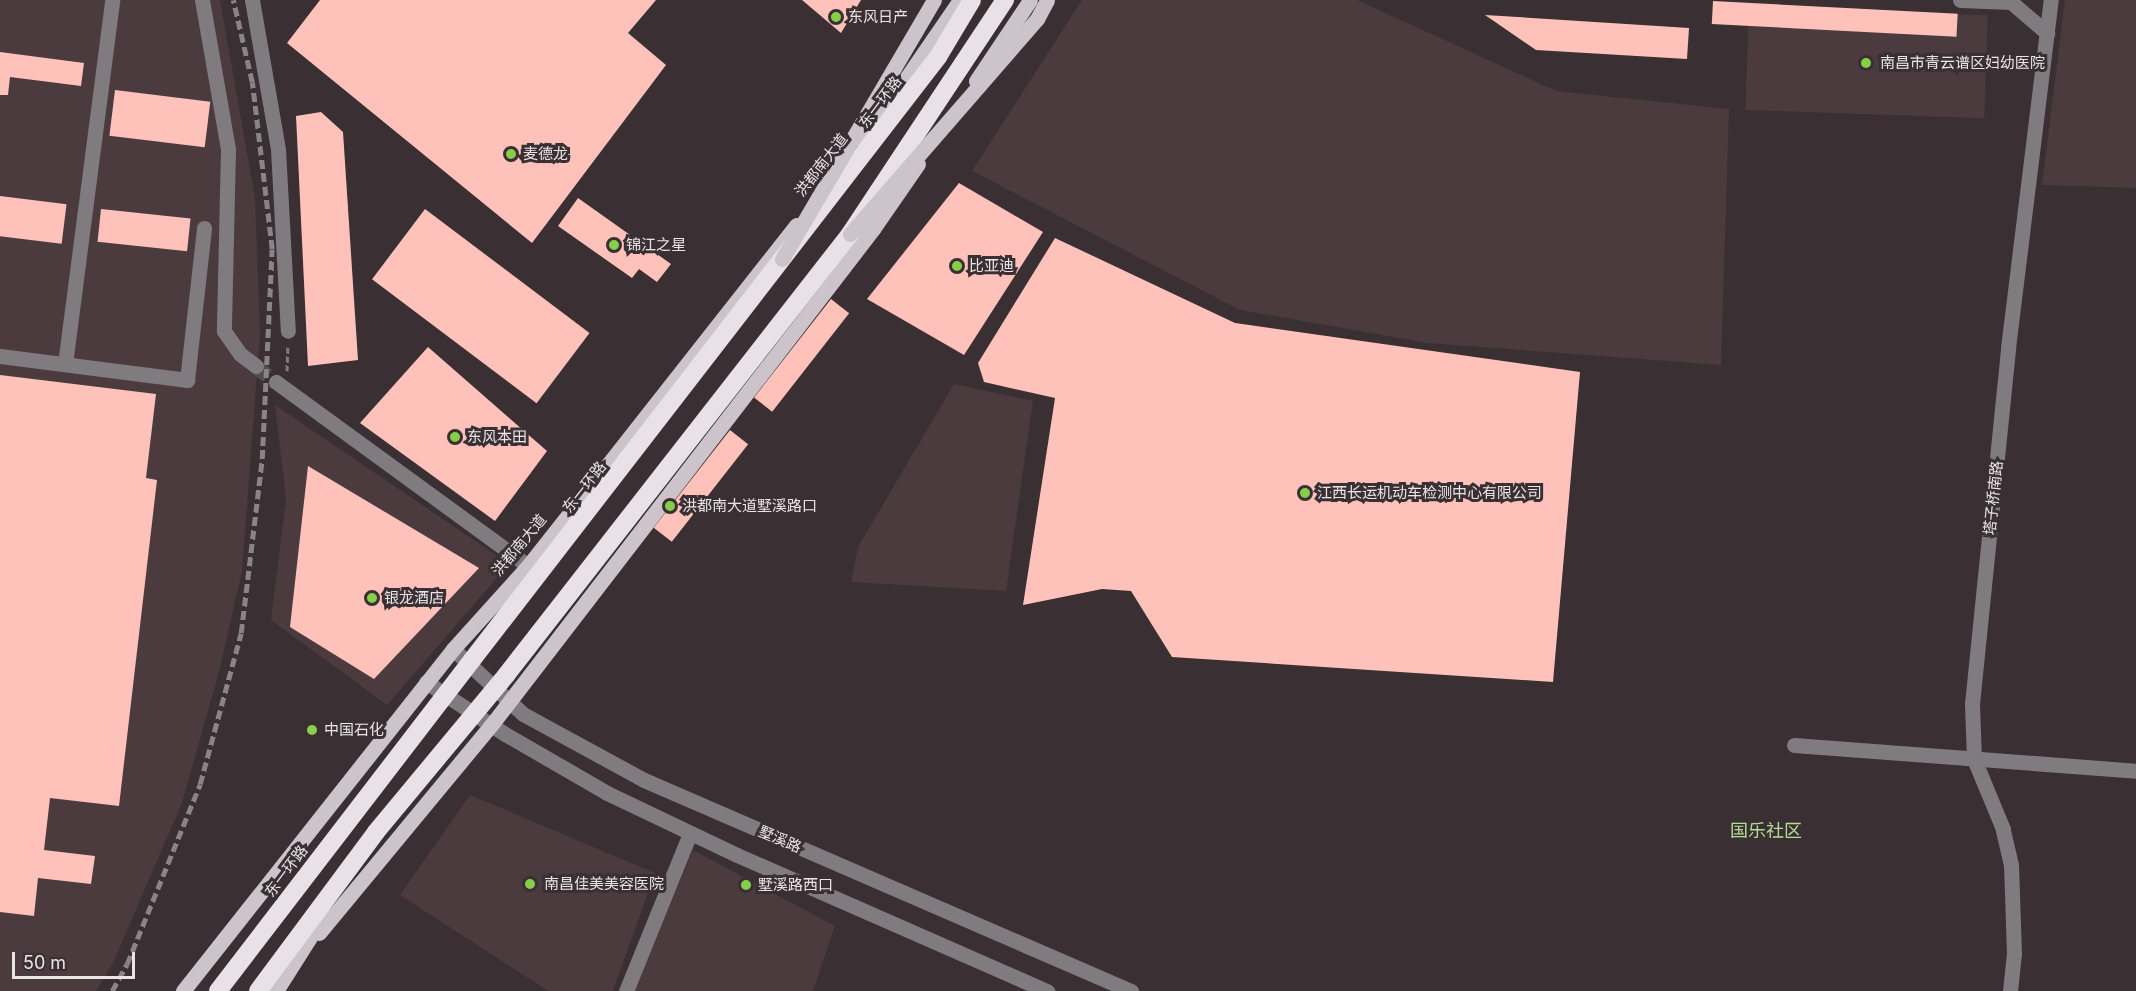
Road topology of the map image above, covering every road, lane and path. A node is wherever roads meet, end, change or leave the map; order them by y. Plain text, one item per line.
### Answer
1 (112, 0) edge
2 (202, 0) edge
3 (252, 0) edge
4 (934, 0) edge
5 (960, 0) edge
6 (972, 0) edge
7 (1005, 0) edge
8 (1030, 0) edge
9 (1047, 0) edge
10 (1960, 0) edge
11 (2051, 0) edge
12 (2047, 33) junction
13 (204, 228) dead end
14 (850, 234) junction
15 (782, 259) junction
16 (288, 331) joint
17 (0, 356) edge
18 (65, 364) junction
19 (256, 366) tunnel mouth
20 (281, 386) joint
21 (528, 566) junction
22 (453, 649) junction
23 (426, 682) junction
24 (509, 701) junction
25 (492, 724) junction
26 (1794, 745) dead end
27 (1974, 759) junction
28 (2136, 771) edge
29 (376, 832) junction
30 (690, 833) junction
31 (183, 991) edge
32 (218, 991) edge
33 (258, 991) edge
34 (271, 991) edge
35 (276, 991) edge
36 (626, 991) edge
37 (1047, 991) edge
38 (1131, 991) edge
39 (2010, 991) edge

1 - 18 street
2 - 19 street
3 - 16 street
4 - 15 main road, bridge
5 - 21 main road, 洪都南大道
6 - 15 highway, 东一环路, bridge
7 - 14 highway, bridge
8 - 24 main road
9 - 14 main road, bridge
10 - 12 street
11 - 12 street, 塔子桥南路
12 - 27 street, 塔子桥南路
13 - 18 street
14 - 29 highway, bridge
15 - 32 highway, 东一环路, bridge
16 - 20 path
17 - 18 street
20 - 21 street
21 - 22 main road, 洪都南大道
22 - 23 main road, 洪都南大道
22 - 24 street, 墅溪路
23 - 25 street
23 - 31 main road, 洪都南大道
24 - 25 main road
24 - 38 street, 墅溪路
25 - 30 street
25 - 34 main road
26 - 27 street
27 - 28 street
27 - 39 street, 塔子桥南路
29 - 33 highway, bridge
29 - 35 main road, bridge
30 - 36 street
30 - 37 street

